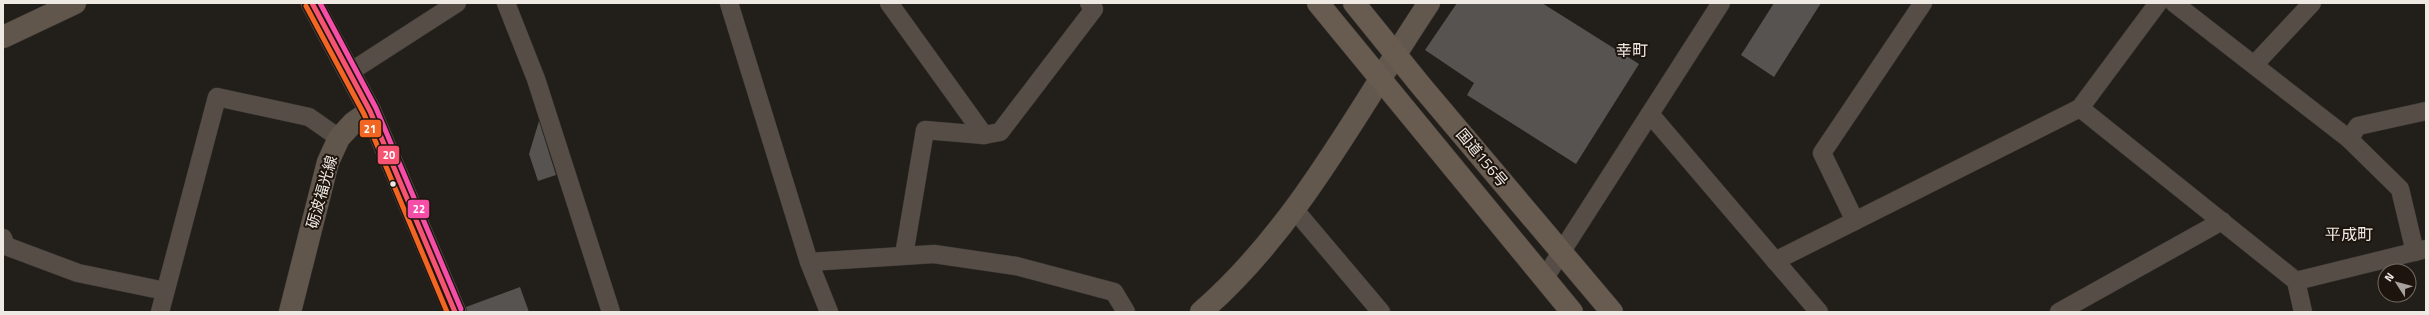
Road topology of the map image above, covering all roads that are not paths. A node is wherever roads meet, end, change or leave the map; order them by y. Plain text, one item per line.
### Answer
1 (75, 3) edge
2 (312, 3) edge
3 (457, 3) edge
4 (506, 3) edge
5 (729, 3) edge
6 (889, 3) edge
7 (1089, 3) edge
8 (1318, 3) edge
9 (1354, 3) edge
10 (1429, 3) edge
11 (1721, 3) edge
12 (1922, 3) edge
13 (2158, 3) edge
14 (2174, 3) edge
15 (2312, 3) edge
16 (3, 37) edge
17 (1396, 52) junction
18 (2254, 65) junction
19 (350, 72) junction
20 (1380, 77) junction
21 (2080, 108) junction
22 (2426, 111) edge
23 (370, 112) junction
24 (1650, 114) junction
25 (984, 135) junction
26 (339, 138) junction
27 (2349, 139) junction
28 (1294, 209) junction
29 (1855, 221) junction
30 (2222, 221) junction
31 (3, 238) edge
32 (2421, 251) edge
33 (1562, 252) junction
34 (904, 255) junction
35 (1775, 261) junction
36 (809, 262) junction
37 (1544, 279) junction
38 (2296, 281) junction
39 (165, 291) junction
40 (160, 312) edge
41 (290, 312) edge
42 (455, 312) edge
43 (611, 312) edge
44 (828, 312) edge
45 (1126, 312) edge
46 (1201, 312) edge
47 (1381, 312) edge
48 (1572, 312) edge
49 (1612, 312) edge
50 (1819, 312) edge
51 (2059, 312) edge
52 (2303, 312) edge

1 - 16 main road
2 - 19 main road
3 - 19 street
4 - 43 street
5 - 36 street
6 - 25 street
7 - 25 street
8 - 20 highway, 国道156号
9 - 17 highway, 国道156号
10 - 17 street
11 - 24 street
12 - 29 street
13 - 21 street
14 - 18 street
15 - 18 street
17 - 20 street
17 - 33 highway, 国道156号
18 - 27 street
19 - 23 main road
20 - 28 street
20 - 37 highway, 国道156号
21 - 29 street
21 - 30 street
22 - 27 street
23 - 26 main road, 砺波福光線
23 - 42 street
24 - 33 street
24 - 35 street
25 - 34 street
26 - 39 street
26 - 41 main road, 砺波福光線
27 - 32 street
28 - 46 street
28 - 47 street
29 - 35 street
30 - 38 street
30 - 51 street
31 - 39 street
32 - 38 street
33 - 37 street
33 - 49 highway, 国道156号
34 - 36 street
34 - 45 street
35 - 50 street
36 - 44 street
37 - 48 highway, 国道156号
38 - 52 street
39 - 40 street

